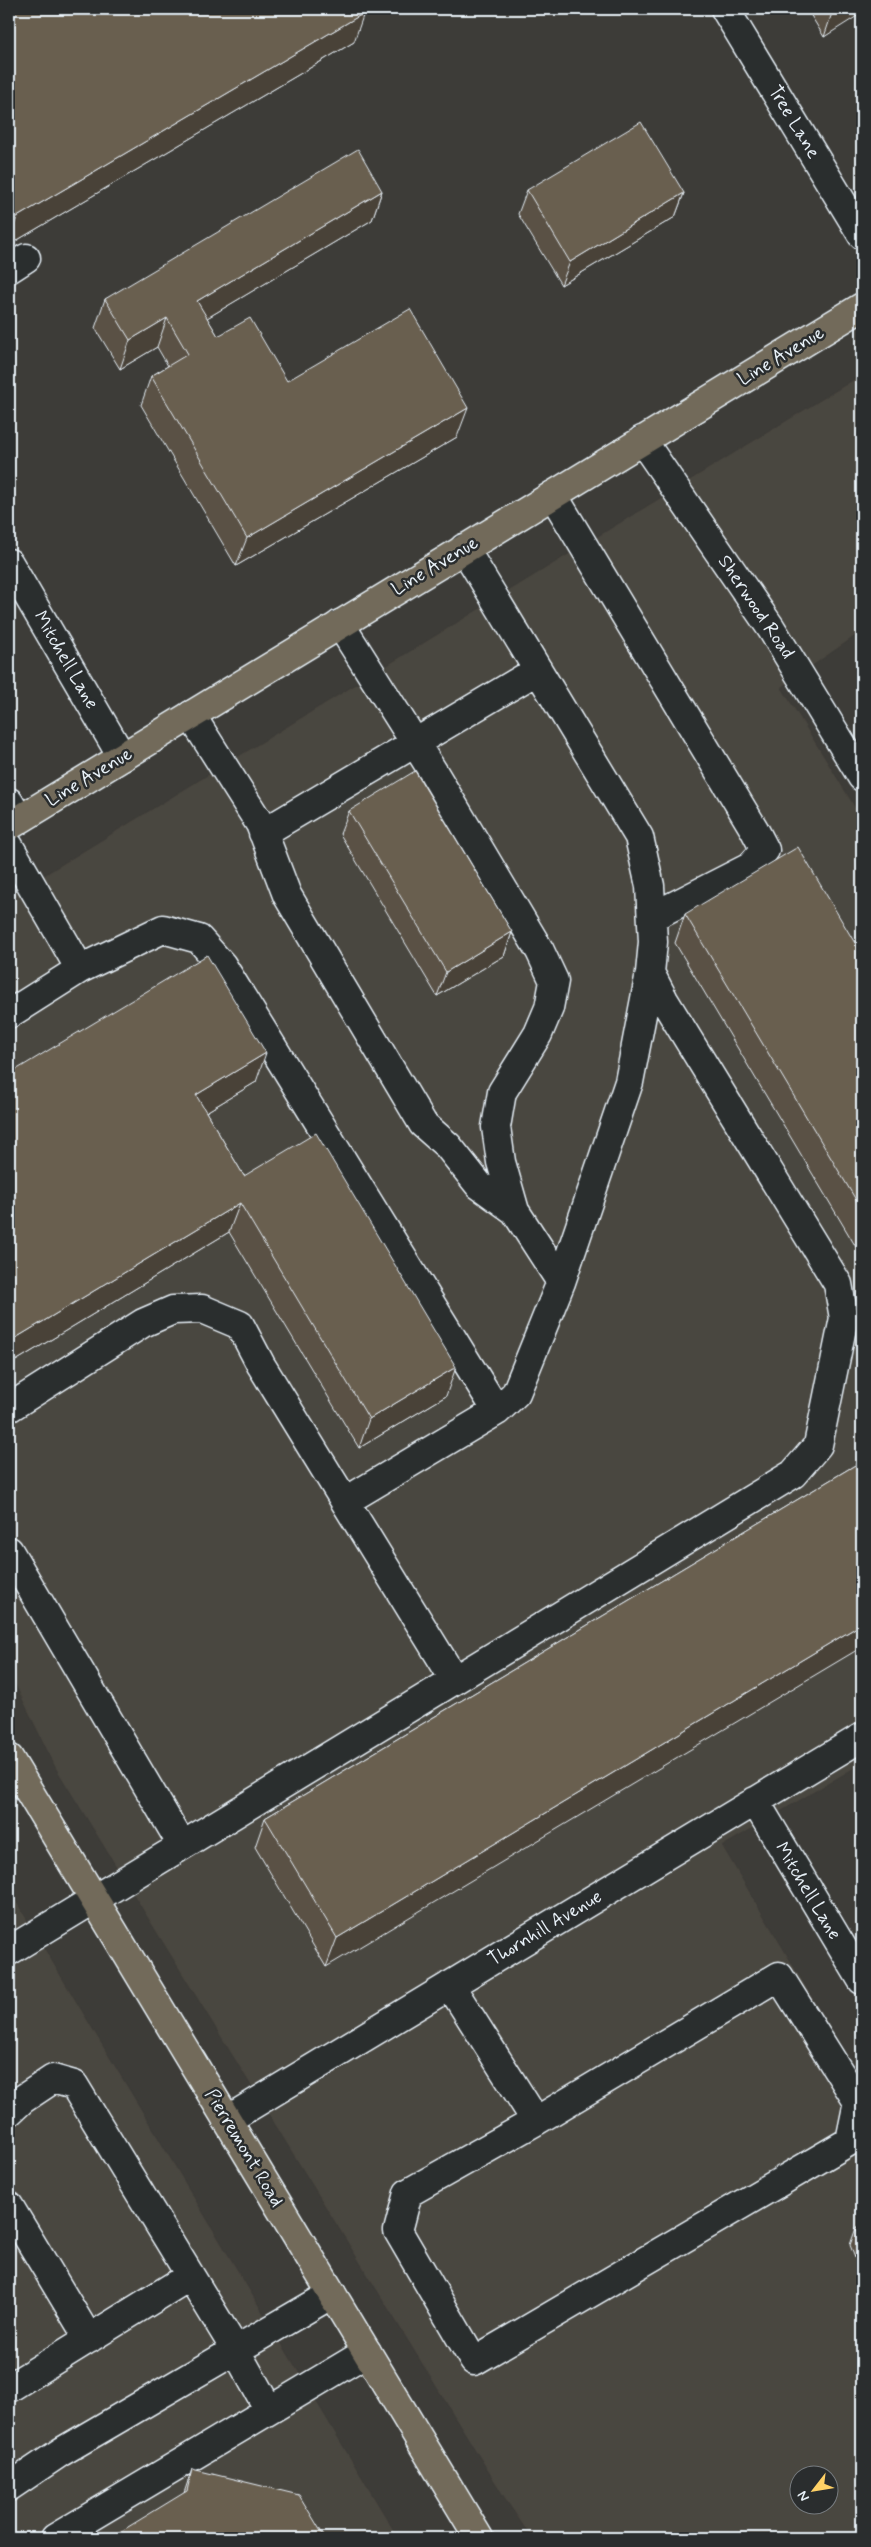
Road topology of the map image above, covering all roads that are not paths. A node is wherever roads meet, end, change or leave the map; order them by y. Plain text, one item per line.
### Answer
1 (725, 9) edge
2 (862, 235) edge
3 (862, 307) edge
4 (642, 440) junction
5 (553, 495) junction
6 (464, 548) junction
7 (9, 563) edge
8 (340, 624) junction
9 (538, 670) junction
10 (191, 715) junction
11 (415, 742) junction
12 (122, 757) junction
13 (862, 777) edge
14 (12, 816) edge
15 (262, 833) junction
16 (9, 846) edge
17 (652, 929) junction
18 (80, 969) junction
19 (650, 973) junction
20 (9, 1014) edge
21 (515, 1211) junction
22 (561, 1282) junction
23 (9, 1408) edge
24 (497, 1412) junction
25 (346, 1502) junction
26 (9, 1551) edge
27 (454, 1679) junction
28 (862, 1737) edge
29 (9, 1758) edge
30 (755, 1801) junction
31 (182, 1846) junction
32 (93, 1899) junction
33 (9, 1951) edge
34 (862, 1980) edge
35 (450, 1986) junction
36 (9, 2112) edge
37 (228, 2120) junction
38 (536, 2121) junction
39 (9, 2206) edge
40 (190, 2276) junction
41 (332, 2294) junction
42 (89, 2339) junction
43 (235, 2350) junction
44 (367, 2352) junction
45 (9, 2388) edge
46 (269, 2410) junction
47 (9, 2487) edge
48 (55, 2538) edge
49 (479, 2538) edge

1 - 2 street, Tree Lane
3 - 4 main road, Line Avenue
4 - 5 main road, Line Avenue
4 - 13 street, Sherwood Road
5 - 6 main road, Line Avenue
5 - 17 street
6 - 8 main road, Line Avenue
6 - 9 street
7 - 12 street, Mitchell Lane
8 - 10 main road, Line Avenue
8 - 11 street
9 - 11 street
9 - 17 street
10 - 12 main road, Line Avenue
10 - 15 street
11 - 15 street
11 - 21 street
12 - 14 main road, Line Avenue
15 - 21 street
16 - 18 street
17 - 19 street
18 - 20 street
18 - 24 street
19 - 22 street
19 - 27 street
21 - 22 street
22 - 24 street
23 - 25 street
24 - 25 street
25 - 27 street
26 - 31 street
27 - 31 street
28 - 30 street, Thornhill Avenue
29 - 32 main road, Pierremont Road
30 - 34 street, Mitchell Lane
30 - 35 street, Thornhill Avenue
31 - 32 street
32 - 33 street
32 - 37 main road, Pierremont Road
35 - 37 street, Thornhill Avenue
35 - 38 street
36 - 40 street
37 - 41 main road, Pierremont Road
38 - 38 street
39 - 42 street
40 - 42 street
40 - 43 street
41 - 43 street
41 - 44 main road, Pierremont Road
42 - 45 street
43 - 46 street
43 - 47 street
44 - 46 street
44 - 49 main road, Pierremont Road
46 - 48 street

